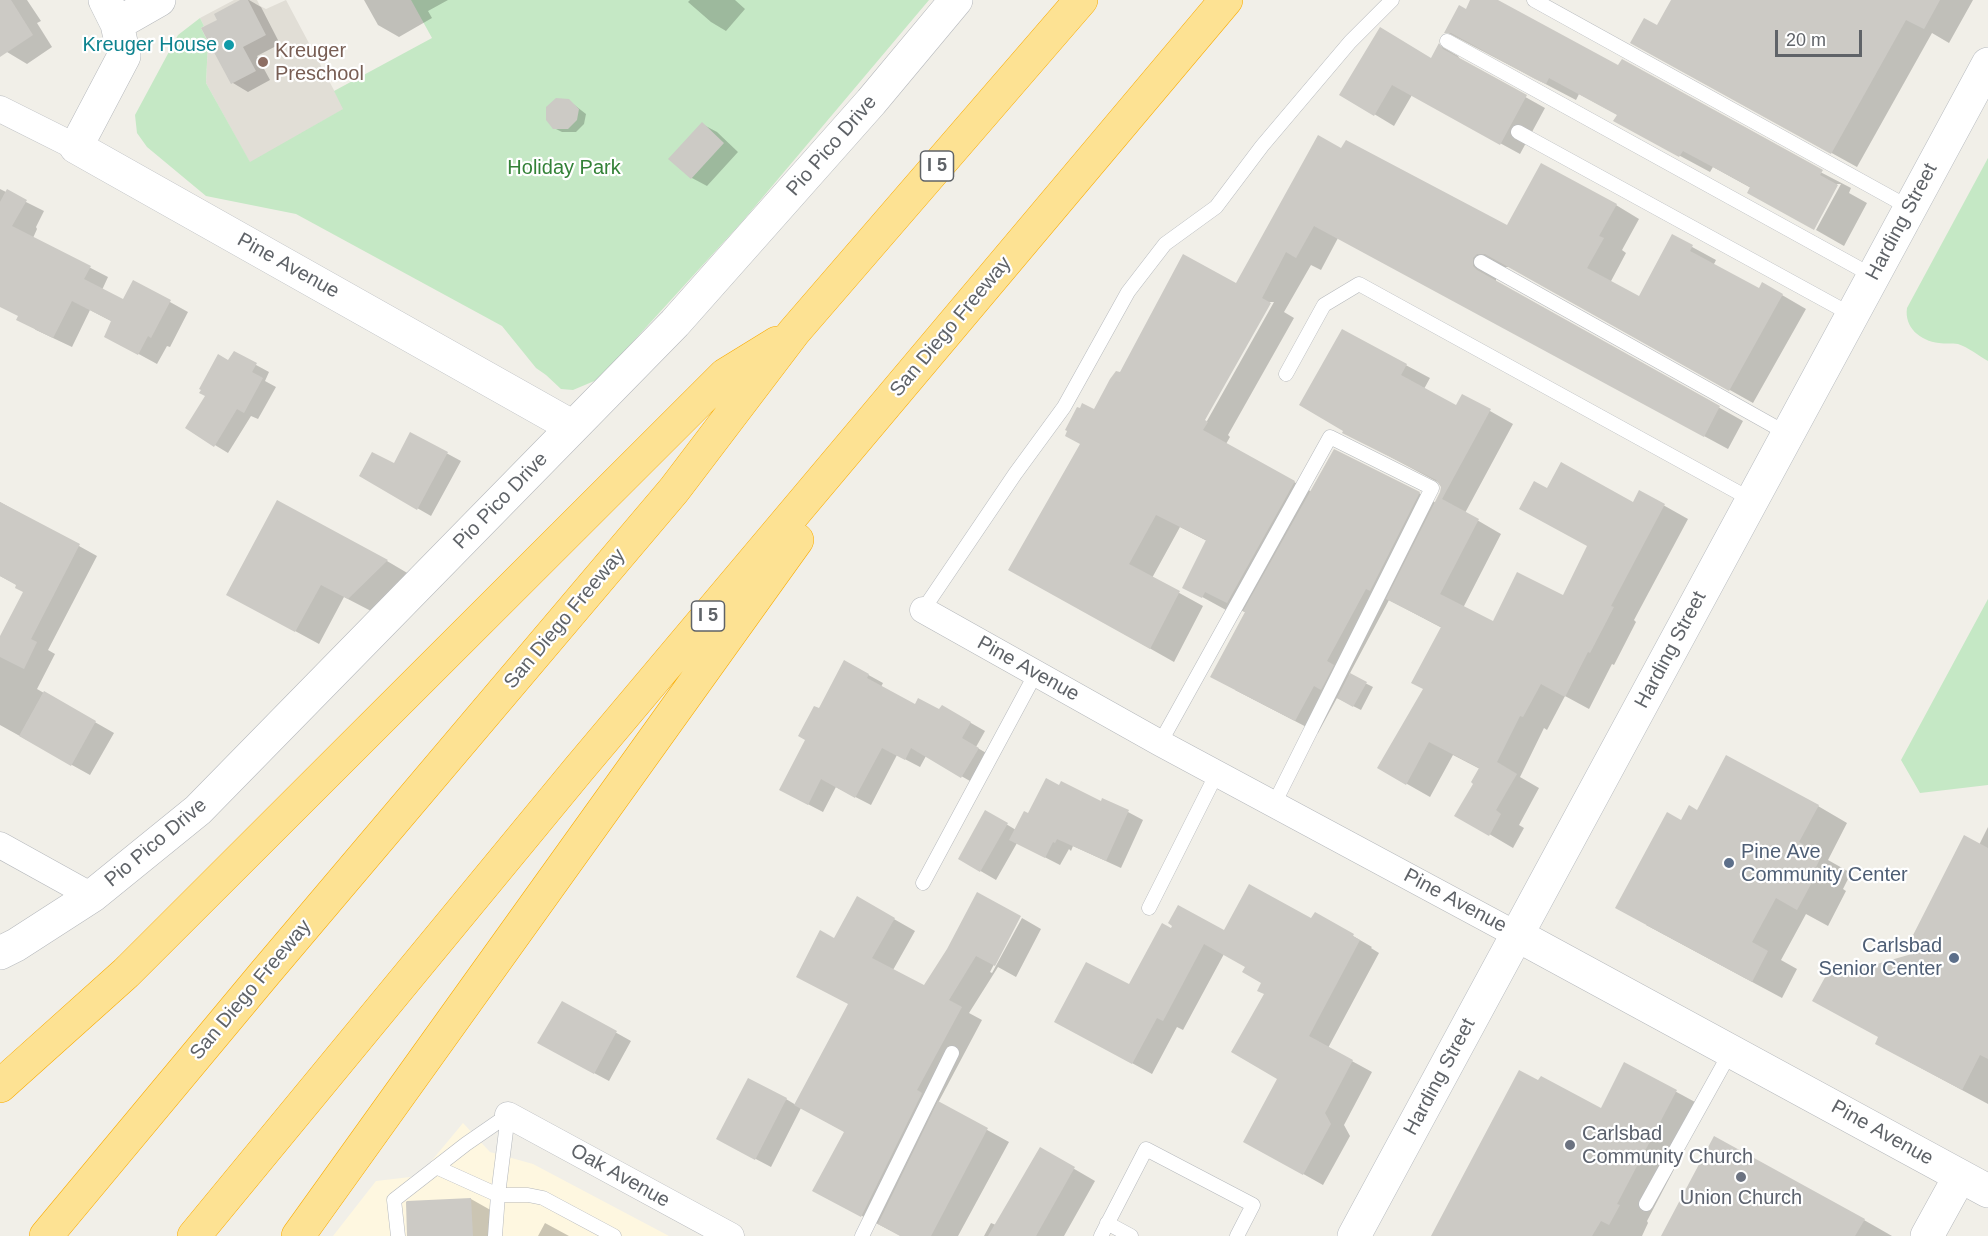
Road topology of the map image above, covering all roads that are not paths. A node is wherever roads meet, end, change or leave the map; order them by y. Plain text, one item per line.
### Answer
1 (159, 0) edge
2 (956, 0) edge
3 (1081, 0) edge
4 (1226, 0) edge
5 (1392, 0) edge
6 (1534, 0) edge
7 (1564, 0) edge
8 (111, 12) edge
9 (1557, 13) junction
10 (1447, 42) dead end
11 (1988, 64) edge
12 (0, 109) edge
13 (1518, 132) dead end
14 (76, 147) junction
15 (1910, 208) junction
16 (1481, 262) dead end
17 (1874, 276) junction
18 (1852, 315) junction
19 (794, 332) junction
20 (942, 338) junction
21 (1286, 374) dead end
22 (573, 427) junction
23 (1788, 434) junction
24 (1752, 500) junction
25 (923, 610) joint
26 (1036, 673) junction
27 (1160, 743) junction
28 (1217, 773) junction
29 (1274, 804) junction
30 (0, 845) edge
31 (923, 883) dead end
32 (92, 896) junction
33 (1149, 908) dead end
34 (1517, 935) junction
35 (0, 953) edge
36 (1731, 1051) junction
37 (952, 1053) dead end
38 (0, 1086) edge
39 (508, 1115) junction
40 (436, 1167) junction
41 (1974, 1183) edge
42 (498, 1195) junction
43 (1646, 1204) dead end
44 (1104, 1230) edge
45 (46, 1236) edge
46 (194, 1236) edge
47 (298, 1236) edge
48 (398, 1236) edge
49 (495, 1236) edge
50 (614, 1236) edge
51 (731, 1236) edge
52 (862, 1236) edge
53 (1131, 1236) edge
54 (1237, 1236) edge
55 (1354, 1236) edge
56 (1927, 1236) edge

1 - 8 street
2 - 22 street, Pio Pico Drive
3 - 19 highway, San Diego Freeway / I 5
4 - 20 highway, San Diego Freeway / I 5
5 - 25 lane
6 - 9 lane
7 - 9 lane
8 - 14 street
9 - 15 lane
10 - 17 lane
11 - 15 street, Harding Street
12 - 14 street, Pine Avenue
13 - 18 lane
14 - 22 street, Pine Avenue
15 - 17 street, Harding Street
16 - 23 lane
17 - 18 street, Harding Street
18 - 23 street, Harding Street
19 - 38 highway
19 - 45 highway, San Diego Freeway / I 5
20 - 46 highway, San Diego Freeway / I 5
20 - 47 highway
21 - 24 lane
22 - 32 street, Pio Pico Drive
23 - 24 street, Harding Street
24 - 34 street, Harding Street
25 - 26 street, Pine Avenue
26 - 27 street, Pine Avenue
26 - 31 lane
27 - 28 street, Pine Avenue
27 - 29 lane
28 - 29 street, Pine Avenue
28 - 33 lane
29 - 34 street, Pine Avenue
30 - 32 street
32 - 35 street, Pio Pico Drive
34 - 36 street, Pine Avenue
34 - 55 street, Harding Street
36 - 41 street, Pine Avenue
36 - 43 lane
37 - 52 lane
39 - 40 lane
39 - 42 lane
39 - 51 street, Oak Avenue
40 - 42 lane
40 - 48 lane
41 - 56 street
42 - 49 lane
42 - 50 lane
44 - 53 lane
44 - 54 lane

